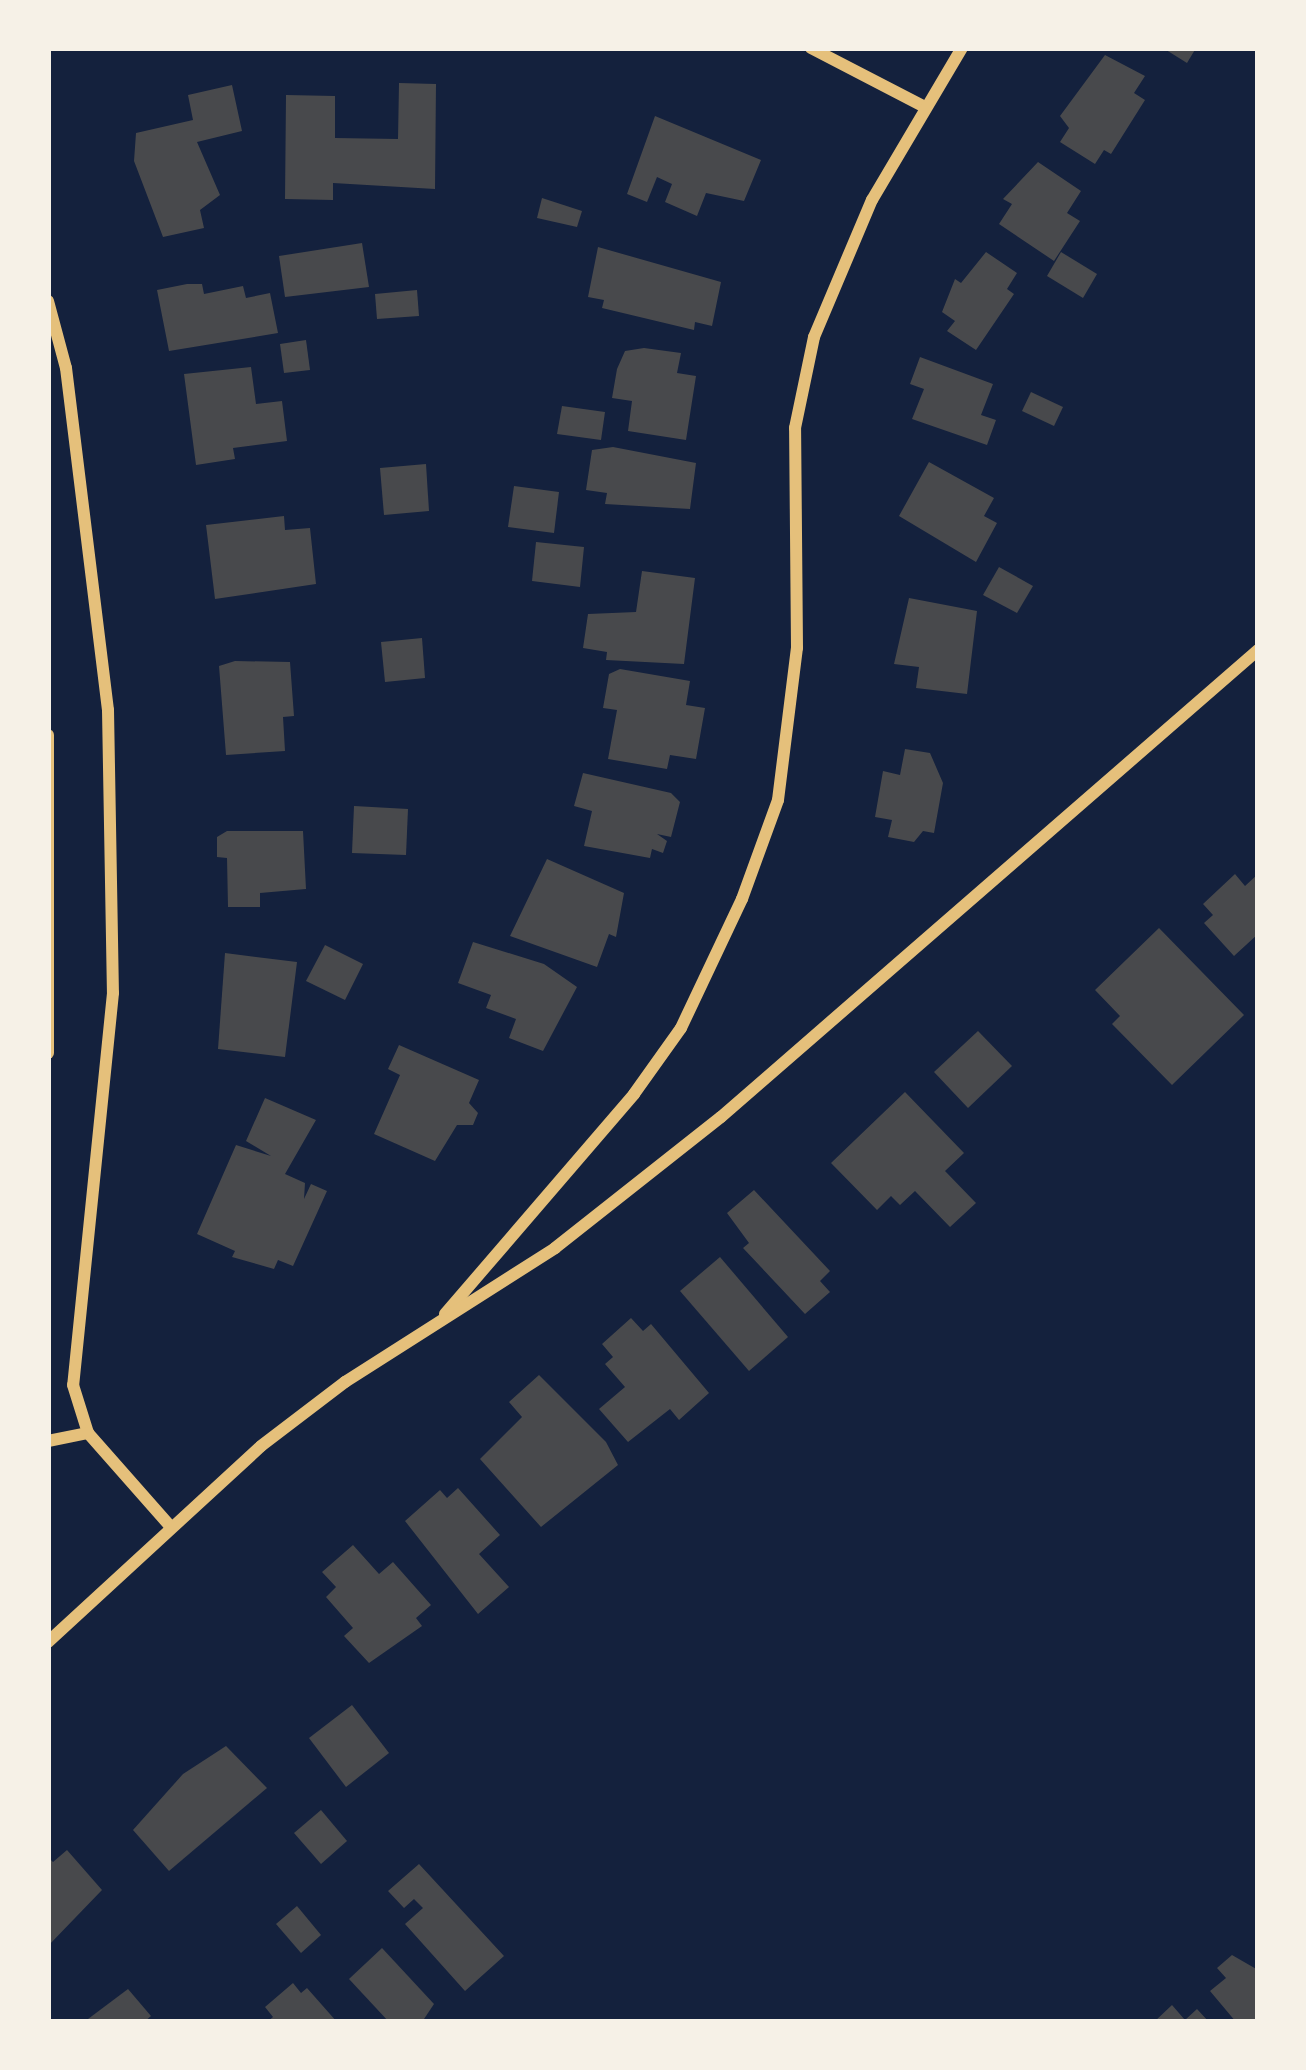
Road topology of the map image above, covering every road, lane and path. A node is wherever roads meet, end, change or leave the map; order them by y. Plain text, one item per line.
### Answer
1 (811, 48) edge
2 (962, 48) edge
3 (925, 107) junction
4 (48, 301) edge
5 (1258, 650) edge
6 (48, 735) edge
7 (48, 1053) edge
8 (432, 1329) junction
9 (88, 1433) junction
10 (48, 1441) edge
11 (170, 1526) junction
12 (48, 1642) edge

1 - 3 street
2 - 3 street
3 - 8 street
4 - 9 street
5 - 8 street
6 - 7 street
8 - 11 street
9 - 10 street
9 - 11 street
11 - 12 street

